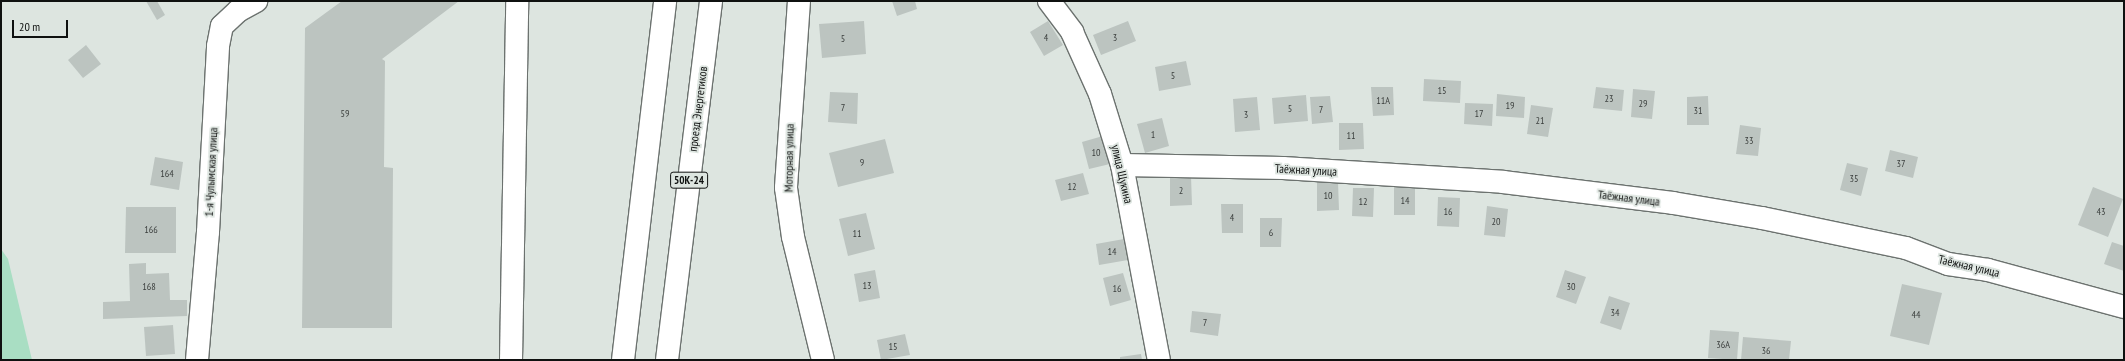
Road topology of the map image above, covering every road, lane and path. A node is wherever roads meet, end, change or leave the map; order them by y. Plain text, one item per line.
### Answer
1 (256, 1) edge
2 (517, 1) edge
3 (664, 1) edge
4 (711, 1) edge
5 (799, 1) edge
6 (1049, 1) edge
7 (1122, 165) junction
8 (2124, 307) edge
9 (197, 360) edge
10 (511, 360) edge
11 (623, 360) edge
12 (667, 360) edge
13 (823, 360) edge
14 (1159, 360) edge

1 - 9 street, 1-я Чулымская улица
2 - 10 street
3 - 11 street
4 - 12 street, проезд Энергетиков / 50К-24
5 - 13 street, Моторная улица
6 - 7 street, улица Щукина
7 - 8 street, Таёжная улица
7 - 14 street, улица Щукина

